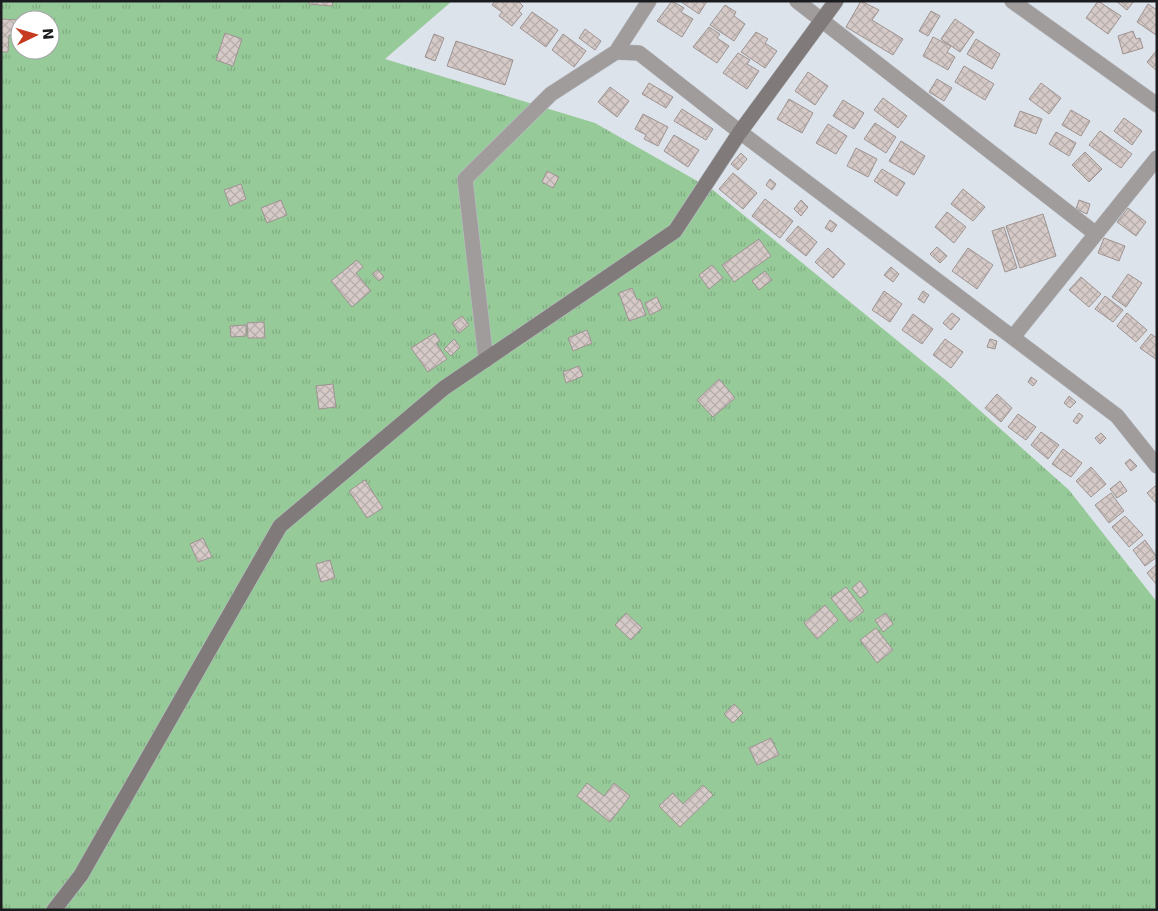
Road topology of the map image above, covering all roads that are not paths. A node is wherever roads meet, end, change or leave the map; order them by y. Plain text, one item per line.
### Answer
1 (649, 1) edge
2 (796, 1) edge
3 (836, 1) edge
4 (1012, 1) edge
5 (822, 21) junction
6 (616, 52) junction
7 (1157, 105) edge
8 (740, 132) junction
9 (1157, 158) edge
10 (1096, 234) junction
11 (1013, 338) junction
12 (486, 360) junction
13 (1157, 466) edge
14 (54, 910) edge

1 - 6 street
2 - 5 street
3 - 5 street
4 - 7 street
5 - 8 street
5 - 10 street
6 - 8 street
6 - 12 street
8 - 11 street
8 - 12 street
9 - 10 street
10 - 11 street
11 - 13 street
12 - 14 street

